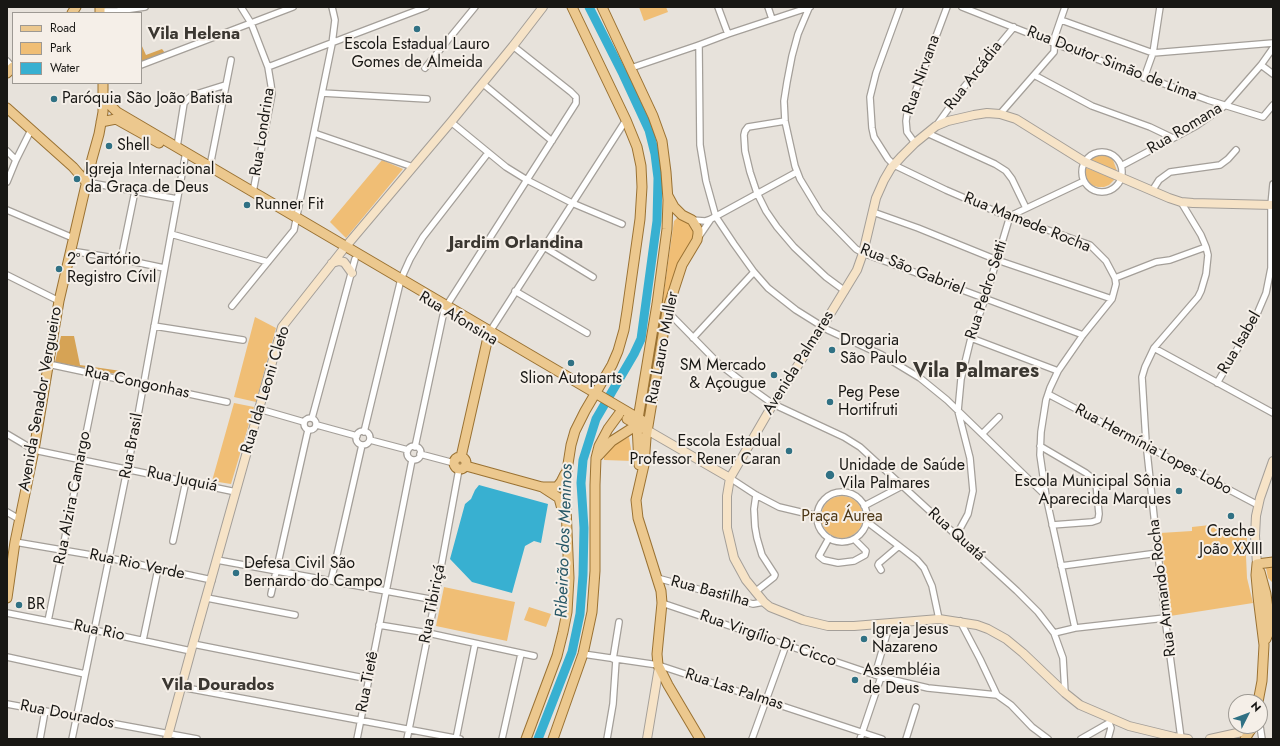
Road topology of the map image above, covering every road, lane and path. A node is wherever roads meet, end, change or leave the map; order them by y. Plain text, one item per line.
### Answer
1 (145, 7) edge
2 (241, 7) edge
3 (293, 7) edge
4 (332, 7) edge
5 (426, 7) edge
6 (543, 7) edge
7 (572, 7) edge
8 (602, 7) edge
9 (718, 7) edge
10 (768, 7) edge
11 (809, 7) edge
12 (900, 7) edge
13 (947, 7) edge
14 (962, 7) edge
15 (1065, 7) edge
16 (1160, 7) edge
17 (473, 8) edge
18 (100, 10) edge
19 (772, 19) junction
20 (1061, 20) junction
21 (250, 23) junction
22 (1014, 27) junction
23 (728, 34) junction
24 (1273, 43) edge
25 (332, 44) junction
26 (1054, 44) junction
27 (699, 45) junction
28 (513, 46) junction
29 (1273, 48) edge
30 (1153, 53) junction
31 (231, 60) dead end
32 (142, 65) edge
33 (1262, 65) junction
34 (268, 67) junction
35 (425, 68) dead end
36 (631, 68) junction
37 (1273, 74) edge
38 (1034, 76) junction
39 (1144, 78) junction
40 (482, 83) junction
41 (103, 84) edge
42 (225, 85) junction
43 (322, 93) junction
44 (104, 99) junction
45 (427, 99) dead end
46 (1273, 104) edge
47 (1226, 106) junction
48 (7, 108) edge
49 (1000, 114) junction
50 (626, 120) junction
51 (785, 121) junction
52 (101, 122) junction
53 (451, 122) junction
54 (936, 126) junction
55 (31, 130) junction
56 (314, 133) junction
57 (927, 133) junction
58 (1173, 138) junction
59 (552, 141) junction
60 (915, 143) junction
61 (1236, 150) dead end
62 (7, 151) edge
63 (182, 152) junction
64 (488, 153) junction
65 (92, 159) junction
66 (16, 160) junction
67 (1085, 162) junction
68 (894, 165) junction
69 (73, 166) junction
70 (210, 166) junction
71 (1121, 166) junction
72 (413, 167) junction
73 (797, 172) junction
74 (1121, 178) junction
75 (527, 180) junction
76 (1084, 181) junction
77 (7, 182) edge
78 (86, 182) junction
79 (1273, 184) edge
80 (135, 191) junction
81 (1152, 191) junction
82 (254, 192) junction
83 (757, 193) junction
84 (668, 196) junction
85 (177, 199) junction
86 (1181, 202) junction
87 (572, 203) junction
88 (1272, 205) edge
89 (1026, 208) junction
90 (7, 210) edge
91 (873, 212) junction
92 (682, 215) junction
93 (1010, 216) junction
94 (713, 218) junction
95 (692, 220) junction
96 (296, 221) junction
97 (622, 224) dead end
98 (667, 229) junction
99 (171, 234) junction
100 (73, 238) junction
101 (697, 240) junction
102 (544, 247) junction
103 (1206, 247) junction
104 (344, 248) junction
105 (71, 251) junction
106 (1272, 251) edge
107 (863, 253) junction
108 (121, 259) junction
109 (355, 259) junction
110 (997, 260) junction
111 (268, 262) junction
112 (332, 263) junction
113 (164, 268) junction
114 (754, 272) junction
115 (352, 273) junction
116 (7, 276) edge
117 (593, 277) dead end
118 (1115, 278) junction
119 (400, 282) junction
120 (845, 290) junction
121 (515, 291) junction
122 (985, 299) junction
123 (1112, 299) junction
124 (59, 301) junction
125 (232, 306) dead end
126 (445, 308) junction
127 (667, 311) junction
128 (154, 326) junction
129 (822, 327) junction
130 (587, 333) dead end
131 (489, 334) junction
132 (1082, 335) junction
133 (693, 338) junction
134 (971, 338) junction
135 (244, 340) dead end
136 (1154, 348) junction
137 (48, 364) junction
138 (1058, 371) junction
139 (98, 375) junction
140 (1217, 383) junction
141 (143, 384) junction
142 (643, 394) junction
143 (1048, 394) junction
144 (596, 397) junction
145 (227, 402) dead end
146 (774, 404) junction
147 (259, 409) junction
148 (618, 410) junction
149 (958, 412) junction
150 (1273, 413) edge
151 (999, 417) dead end
152 (312, 418) junction
153 (304, 422) junction
154 (638, 422) junction
155 (316, 425) junction
156 (648, 427) junction
157 (308, 430) junction
158 (364, 432) junction
159 (7, 434) edge
160 (982, 434) junction
161 (357, 436) junction
162 (370, 440) junction
163 (362, 445) junction
164 (1040, 446) junction
165 (1147, 446) junction
166 (415, 447) junction
167 (34, 450) junction
168 (408, 450) junction
169 (420, 454) junction
170 (596, 458) junction
171 (81, 459) junction
172 (412, 460) junction
173 (1273, 461) edge
174 (460, 464) junction
175 (128, 469) junction
176 (567, 469) junction
177 (730, 478) junction
178 (186, 481) junction
179 (902, 486) junction
180 (542, 487) junction
181 (236, 492) junction
182 (637, 492) junction
183 (756, 495) junction
184 (1046, 496) junction
185 (864, 506) junction
186 (1258, 506) junction
187 (7, 512) edge
188 (817, 516) junction
189 (19, 519) junction
190 (866, 521) junction
191 (1052, 525) junction
192 (956, 536) junction
193 (828, 538) junction
194 (854, 539) junction
195 (15, 542) junction
196 (173, 542) dead end
197 (900, 546) junction
198 (63, 550) junction
199 (1158, 553) junction
200 (109, 558) junction
201 (217, 560) junction
202 (1273, 562) edge
203 (1257, 564) junction
204 (1061, 566) junction
205 (158, 569) junction
206 (276, 570) junction
207 (881, 570) dead end
208 (657, 578) junction
209 (212, 580) junction
210 (331, 581) junction
211 (1270, 588) edge
212 (386, 591) junction
213 (755, 592) junction
214 (271, 594) dead end
215 (1258, 597) junction
216 (7, 598) edge
217 (207, 598) junction
218 (435, 600) junction
219 (764, 602) junction
220 (662, 603) junction
221 (1259, 610) junction
222 (7, 613) edge
223 (295, 615) dead end
224 (1165, 618) junction
225 (939, 619) junction
226 (1272, 619) edge
227 (48, 621) junction
228 (960, 621) junction
229 (619, 622) dead end
230 (890, 623) junction
231 (379, 624) junction
232 (1075, 628) junction
233 (94, 630) junction
234 (428, 633) junction
235 (1054, 633) junction
236 (143, 640) junction
237 (475, 644) junction
238 (786, 645) junction
239 (1264, 645) junction
240 (192, 648) junction
241 (521, 654) junction
242 (583, 654) junction
243 (534, 656) dead end
244 (7, 657) edge
245 (615, 660) junction
246 (658, 666) junction
247 (85, 674) junction
248 (878, 676) junction
249 (369, 679) junction
250 (181, 687) junction
251 (1065, 693) junction
252 (1260, 694) edge
253 (997, 695) junction
254 (766, 701) junction
255 (7, 704) edge
256 (916, 707) dead end
257 (45, 711) junction
258 (77, 717) junction
259 (361, 721) junction
260 (1110, 721) junction
261 (409, 729) junction
262 (862, 732) junction
263 (1237, 734) edge
264 (168, 736) edge
265 (503, 738) edge
266 (1227, 738) edge
267 (40, 739) edge
268 (72, 739) edge
269 (197, 739) edge
270 (357, 739) edge
271 (407, 739) edge
272 (457, 739) edge
273 (520, 739) edge
274 (526, 739) edge
275 (553, 739) edge
276 (607, 739) edge
277 (647, 739) edge
278 (700, 739) edge
279 (752, 739) edge
280 (860, 739) edge
281 (882, 739) edge
282 (906, 739) edge
283 (1048, 739) edge
284 (1081, 739) edge
285 (1108, 739) edge
286 (1185, 739) edge
287 (1210, 739) edge

1 - 18 street
2 - 21 street, Rua Londrina
3 - 21 street
4 - 25 street
5 - 25 street
6 - 28 street, Rua Ida Leoni Cleto
7 - 50 main road
8 - 36 main road, Rua Lauro Muller
9 - 23 street
10 - 19 street
11 - 19 street
11 - 51 street, Rua São Gabriel
12 - 68 street, Rua Mamede Rocha
13 - 60 street, Rua Nirvana
14 - 22 street, Rua Doutor Simão de Lima
15 - 20 street
16 - 30 street
17 - 35 street
19 - 23 street
20 - 26 street
20 - 30 street
21 - 32 street
21 - 34 street, Rua Londrina
22 - 26 street, Rua Doutor Simão de Lima
22 - 54 street, Rua Arcádia
23 - 27 street
24 - 30 street
25 - 34 street
25 - 43 street
26 - 38 street
26 - 39 street, Rua Doutor Simão de Lima
27 - 36 street
27 - 94 street
28 - 40 street, Rua Ida Leoni Cleto
28 - 59 street
29 - 33 street, Rua Romana
30 - 39 street
31 - 42 street
33 - 37 street
33 - 47 street, Rua Romana
34 - 82 street, Rua Londrina
36 - 84 main road, Rua Lauro Muller
38 - 49 street
38 - 58 street
39 - 47 street, Rua Doutor Simão de Lima
40 - 53 street, Rua Ida Leoni Cleto
40 - 59 street
41 - 44 main road, Avenida Senador Vergueiro
42 - 63 street, Rua Brasil
42 - 70 street
43 - 45 street
43 - 56 street
44 - 52 main road, Avenida Senador Vergueiro
44 - 63 main road, Rua Afonsina
46 - 47 street, Rua Doutor Simão de Lima
47 - 58 street, Rua Romana
48 - 55 main road
49 - 54 street, Avenida Palmares
49 - 67 street, Avenida Palmares
50 - 87 street
50 - 144 main road
51 - 73 street, Rua São Gabriel
51 - 83 street
52 - 63 main road, Rua Afonsina
52 - 65 main road, Avenida Senador Vergueiro
53 - 64 street
53 - 72 street, Rua Ida Leoni Cleto
54 - 57 street, Avenida Palmares
55 - 66 street
55 - 69 main road
56 - 72 street
56 - 96 street
57 - 60 street, Avenida Palmares
57 - 89 street
58 - 71 street, Rua Romana
59 - 75 street
60 - 68 street, Avenida Palmares
61 - 81 street
62 - 66 street
63 - 70 main road, Rua Afonsina
63 - 85 street, Rua Brasil
63 - 96 main road, Rua Afonsina
64 - 75 street
64 - 119 street
65 - 69 main road
65 - 78 main road, Avenida Senador Vergueiro
66 - 77 street
67 - 71 street
67 - 74 street, Avenida Palmares
67 - 76 street
68 - 91 street, Avenida Palmares
68 - 93 street, Rua Mamede Rocha
69 - 78 main road
70 - 82 main road, Rua Afonsina
71 - 74 street
72 - 104 street, Rua Ida Leoni Cleto
73 - 83 street
73 - 107 street, Rua São Gabriel
74 - 76 street
74 - 81 street, Avenida Palmares
75 - 87 street
75 - 126 street
76 - 89 street
78 - 80 street
78 - 100 main road, Avenida Senador Vergueiro
79 - 88 street, Rua Isabel
80 - 85 street
80 - 108 street
81 - 86 street, Avenida Palmares
82 - 96 main road, Rua Afonsina
83 - 94 street
83 - 120 street
84 - 92 main road
84 - 98 main road, Rua Lauro Muller
85 - 99 street, Rua Brasil
86 - 88 street, Avenida Palmares
86 - 103 street, Rua Armando Rocha
87 - 97 street
87 - 102 street
88 - 106 street, Rua Isabel
89 - 93 street
90 - 100 street
91 - 107 street, Avenida Palmares
91 - 110 street
92 - 95 main road
92 - 98 main road
93 - 110 street, Rua Pedro Setti
93 - 118 street, Rua Mamede Rocha
94 - 95 street
94 - 101 street
94 - 114 street
95 - 101 main road
96 - 104 main road, Rua Afonsina
96 - 111 street
98 - 142 main road, Rua Lauro Muller
99 - 111 street
99 - 113 street, Rua Brasil
100 - 105 main road, Avenida Senador Vergueiro
101 - 127 main road, Rua Lauro Muller
102 - 117 street
102 - 121 street
103 - 118 street
103 - 136 street, Rua Armando Rocha
104 - 109 main road, Rua Afonsina
104 - 112 street, Rua Ida Leoni Cleto
104 - 119 main road, Rua Afonsina
105 - 108 street
105 - 124 main road, Avenida Senador Vergueiro
106 - 140 street, Rua Isabel
107 - 120 street, Avenida Palmares
107 - 122 street, Rua São Gabriel
108 - 113 street
109 - 115 street
109 - 119 main road, Rua Afonsina
110 - 122 street, Rua Pedro Setti
110 - 123 street
111 - 125 street
112 - 115 street
112 - 147 street, Rua Ida Leoni Cleto
113 - 128 street, Rua Brasil
114 - 129 street
114 - 133 street
115 - 152 street
116 - 124 street
118 - 123 street
119 - 126 main road, Rua Afonsina
119 - 158 street
120 - 129 street, Avenida Palmares
121 - 130 street
121 - 131 street
122 - 132 street, Rua São Gabriel
122 - 134 street, Rua Pedro Setti
123 - 132 street
124 - 137 main road, Avenida Senador Vergueiro
126 - 131 main road, Rua Afonsina
126 - 166 street
127 - 133 street, Rua Quatá
127 - 156 main road, Rua Lauro Muller
128 - 135 street
128 - 141 street, Rua Brasil
129 - 146 street, Avenida Palmares
129 - 149 street
131 - 144 main road, Rua Afonsina
131 - 174 main road
132 - 138 street
133 - 146 street, Rua Quatá
134 - 138 street
134 - 149 street, Rua Pedro Setti
136 - 140 street
136 - 165 street, Rua Armando Rocha
137 - 139 street, Rua Congonhas
137 - 167 main road, Avenida Senador Vergueiro
138 - 143 street
139 - 141 street, Rua Congonhas
139 - 171 street, Rua Alzira Camargo
140 - 150 street
141 - 145 street, Rua Congonhas
141 - 175 street, Rua Brasil
142 - 148 main road
142 - 154 main road, Rua Lauro Muller
143 - 164 street
143 - 165 street, Rua Hermínia Lopes Lobo
144 - 148 main road, Rua Afonsina
144 - 176 main road
146 - 177 street, Avenida Palmares
146 - 179 street, Rua Quatá
147 - 153 street
147 - 181 street, Rua Ida Leoni Cleto
148 - 154 main road, Rua Afonsina
148 - 170 main road
149 - 160 street
149 - 192 street, Rua Pedro Setti
151 - 160 street
152 - 153 street
152 - 155 street
153 - 157 street
154 - 156 main road, Rua Afonsina
154 - 170 main road
154 - 182 main road, Rua Lauro Muller
155 - 157 street
155 - 161 street
156 - 177 street, Rua Afonsina
156 - 182 main road, Rua Lauro Muller
157 - 206 street
158 - 161 street
158 - 162 street
159 - 167 street, Rua Juquiá
160 - 184 street
161 - 163 street
162 - 163 street
162 - 168 street
163 - 210 street
164 - 184 street
164 - 191 street
165 - 186 street, Rua Hermínia Lopes Lobo
165 - 199 street, Rua Armando Rocha
166 - 168 street
166 - 169 street
167 - 171 street, Rua Juquiá
167 - 189 main road, Avenida Senador Vergueiro
168 - 172 street
169 - 172 street
169 - 174 street
170 - 242 main road
171 - 175 street, Rua Juquiá
171 - 198 street, Rua Alzira Camargo
172 - 212 street, Rua Tietê
173 - 186 street
174 - 180 main road
174 - 218 street, Rua Tibiriçá
175 - 178 street, Rua Juquiá
175 - 200 street, Rua Brasil
176 - 180 main road
176 - 274 main road
177 - 183 street, Rua Afonsina
177 - 213 street, Avenida Palmares
178 - 181 street, Rua Juquiá
178 - 196 street
179 - 185 street
179 - 192 street, Rua Quatá
180 - 273 main road
181 - 201 street, Rua Ida Leoni Cleto
182 - 208 main road, Rua Lauro Muller
183 - 188 street, Rua Afonsina
183 - 213 street
184 - 191 street
185 - 188 street
185 - 190 street
186 - 203 street
187 - 189 street
188 - 193 street
189 - 195 main road, Avenida Senador Vergueiro
190 - 194 street
190 - 197 street
191 - 204 street
192 - 235 street, Rua Quatá
193 - 194 street
193 - 194 street
195 - 198 street, Rua Rio Verde
195 - 216 main road, Avenida Senador Vergueiro
197 - 207 street
197 - 225 street
198 - 200 street, Rua Rio Verde
198 - 227 street, Rua Alzira Camargo
199 - 204 street
199 - 224 street, Rua Armando Rocha
200 - 205 street, Rua Rio Verde
200 - 233 street, Rua Brasil
201 - 206 street
201 - 209 street, Rua Ida Leoni Cleto
202 - 203 main road
203 - 211 main road
203 - 215 main road
204 - 232 street
205 - 209 street, Rua Rio Verde
205 - 236 street
206 - 210 street
206 - 214 street
208 - 219 street, Rua Bastilha
208 - 220 main road, Rua Lauro Muller
209 - 217 street, Rua Ida Leoni Cleto
210 - 212 street
211 - 215 main road
211 - 226 main road
212 - 218 street
212 - 231 street, Rua Tietê
213 - 219 street, Avenida Palmares
215 - 221 main road
217 - 223 street
217 - 240 street, Rua Ida Leoni Cleto
218 - 234 street, Rua Tibiriçá
219 - 230 street, Avenida Palmares
220 - 238 street, Rua Virgílio Di Cicco
220 - 246 main road, Rua Lauro Muller
221 - 226 main road
221 - 239 main road
222 - 227 street, Rua Rio
224 - 232 street
224 - 286 street, Rua Armando Rocha
225 - 228 street, Avenida Palmares
225 - 230 street, Avenida Palmares
226 - 239 main road
227 - 233 street, Rua Rio
228 - 251 street, Avenida Palmares
228 - 253 street
229 - 245 street
230 - 248 street
231 - 234 street
231 - 249 street, Rua Tietê
232 - 235 street
233 - 236 street, Rua Rio
233 - 247 street, Rua Brasil
234 - 237 street
234 - 261 street, Rua Tibiriçá
235 - 251 street, Rua Quatá
236 - 240 street, Rua Rio
237 - 241 street
237 - 272 street
238 - 248 street, Rua Virgílio Di Cicco
238 - 254 street
239 - 252 main road
240 - 249 street, Rua Rio
240 - 250 street, Rua Ida Leoni Cleto
241 - 243 street
241 - 265 street
242 - 245 street, Rua Las Palmas
242 - 275 main road
244 - 247 street
245 - 246 street, Rua Las Palmas
245 - 276 street
246 - 254 street, Rua Las Palmas
246 - 277 street, Rua Lauro Muller
246 - 278 main road
247 - 258 street, Rua Brasil
248 - 253 street, Rua Virgílio Di Cicco
248 - 262 street
249 - 259 street, Rua Tietê
250 - 259 street
250 - 264 street, Rua Ida Leoni Cleto
251 - 260 street, Avenida Palmares
253 - 283 street
254 - 262 street, Rua Las Palmas
254 - 279 street
255 - 257 street, Rua Dourados
256 - 282 street
257 - 258 street, Rua Dourados
257 - 267 street
258 - 264 street, Rua Dourados
258 - 268 street, Rua Brasil
259 - 261 street
259 - 270 street, Rua Tietê
260 - 284 street
260 - 285 street
260 - 286 street, Avenida Palmares
261 - 271 street, Rua Tibiriçá
261 - 272 street
262 - 280 street
262 - 281 street, Rua Las Palmas
263 - 266 street
264 - 269 street, Rua Dourados
266 - 287 street

